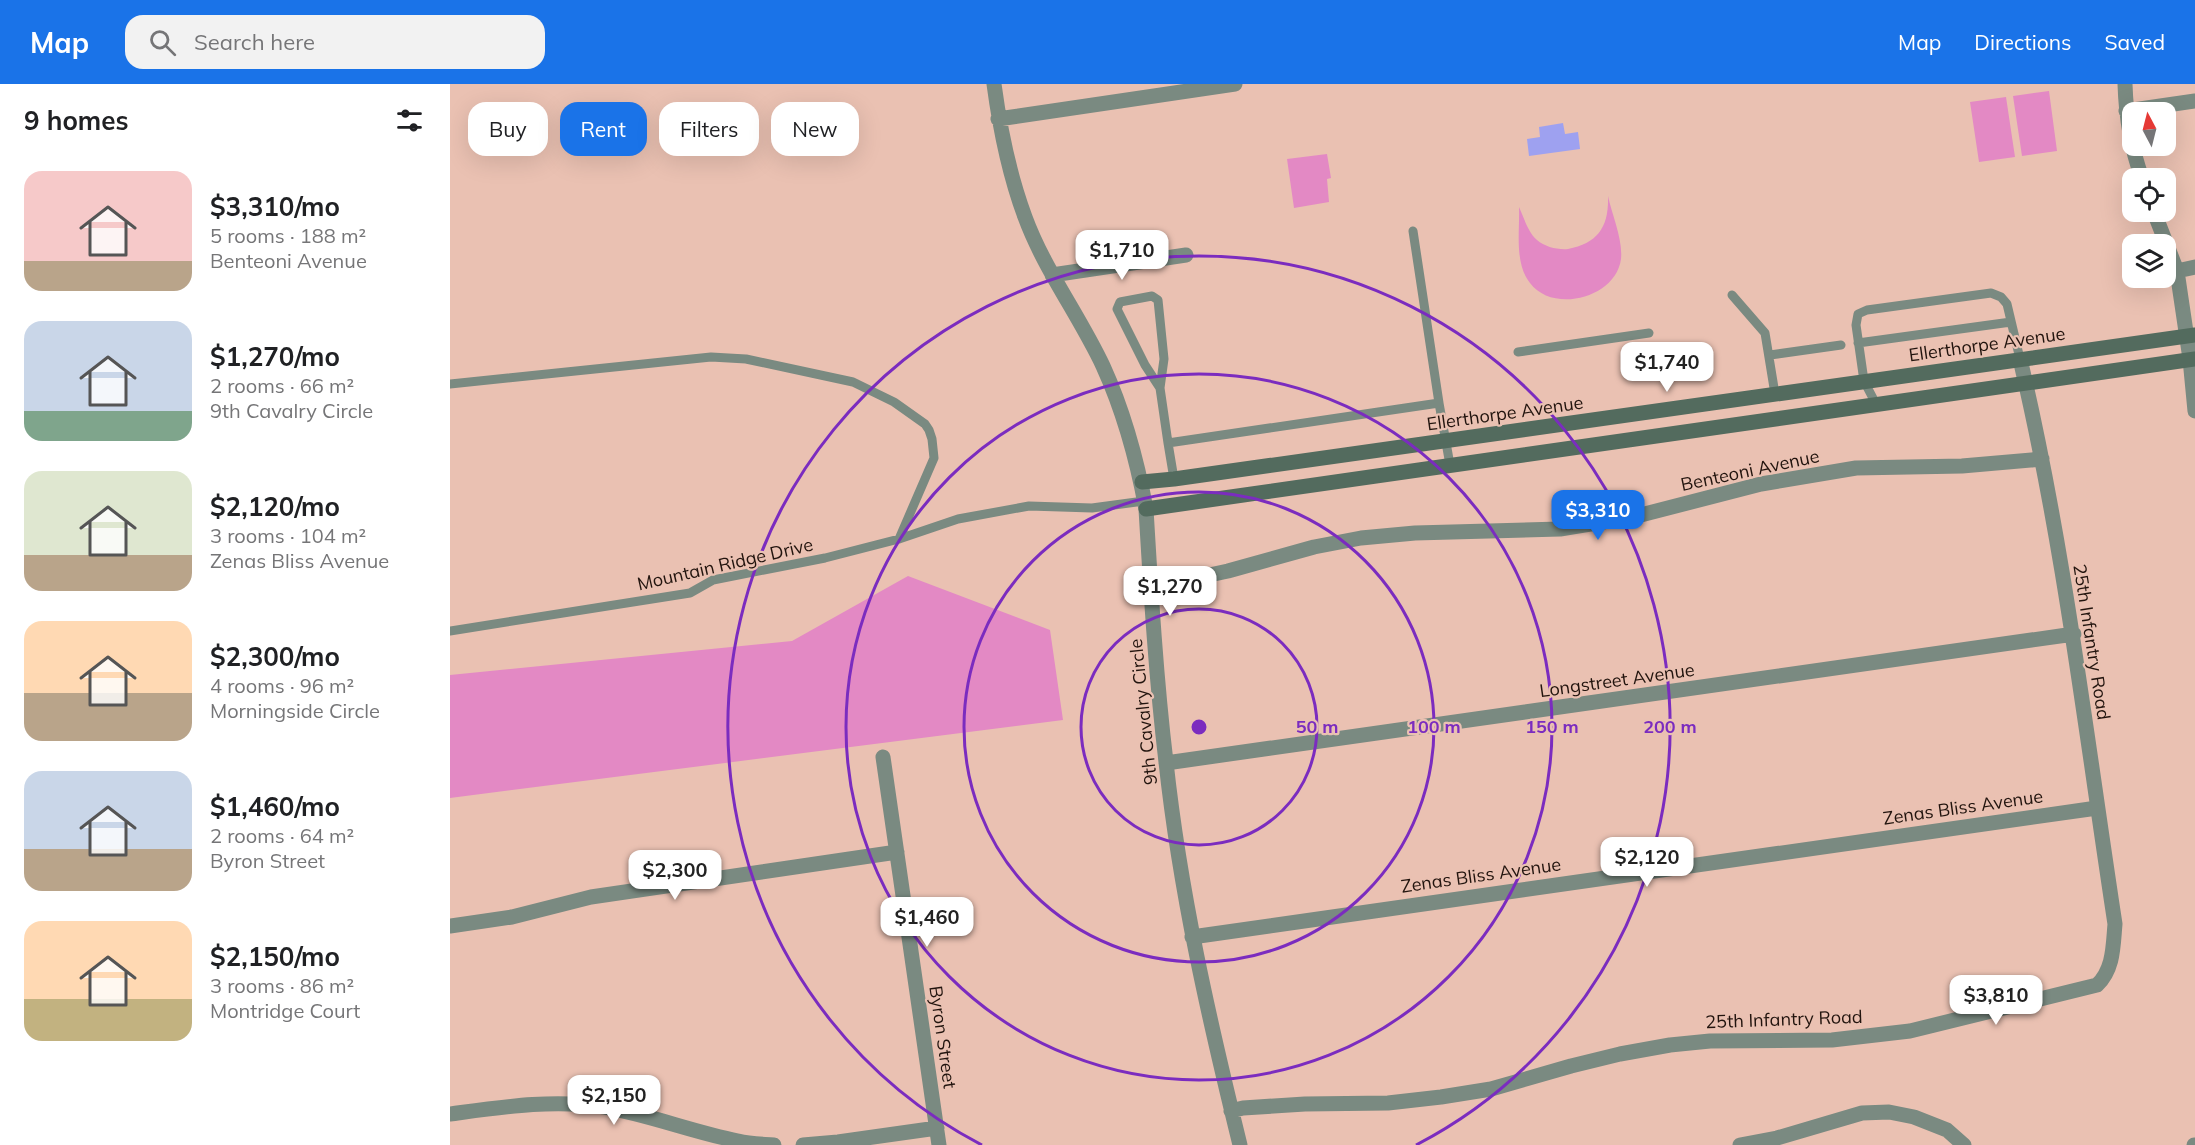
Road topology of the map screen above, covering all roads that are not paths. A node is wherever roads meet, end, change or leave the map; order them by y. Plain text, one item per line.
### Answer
1 (994, 84) edge
2 (1234, 84) edge
3 (2125, 84) edge
4 (2126, 102) edge
5 (2195, 102) edge
6 (2176, 104) edge
7 (998, 119) junction
8 (2158, 222) edge
9 (1413, 231) dead end
10 (1186, 255) dead end
11 (2195, 267) edge
12 (2177, 271) junction
13 (1053, 275) junction
14 (1732, 294) dead end
15 (2011, 322) junction
16 (1649, 333) dead end
17 (2191, 335) edge
18 (1858, 343) junction
19 (1841, 345) dead end
20 (1518, 352) dead end
21 (1770, 355) junction
22 (2020, 359) junction
23 (2193, 359) edge
24 (1864, 381) junction
25 (2025, 383) junction
26 (450, 384) edge
27 (1160, 388) junction
28 (1775, 394) junction
29 (1439, 403) junction
30 (1876, 404) junction
31 (2195, 411) edge
32 (1446, 441) junction
33 (1168, 443) junction
34 (2042, 459) junction
35 (1450, 465) junction
36 (1174, 479) junction
37 (1142, 482) junction
38 (1145, 505) junction
39 (899, 539) junction
40 (1151, 585) junction
41 (450, 631) edge
42 (2074, 634) junction
43 (883, 757) dead end
44 (1166, 763) junction
45 (2097, 808) junction
46 (897, 852) junction
47 (450, 926) edge
48 (1192, 937) junction
49 (1231, 1111) junction
50 (450, 1114) edge
51 (937, 1128) junction
52 (774, 1145) edge
53 (803, 1145) edge
54 (939, 1145) edge
55 (1240, 1145) edge
56 (1740, 1145) edge
57 (1964, 1145) edge

1 - 7 street, 9th Cavalry Circle
2 - 7 street
3 - 4 street
5 - 6 street
7 - 13 street, 9th Cavalry Circle
8 - 12 street
9 - 29 lane
10 - 13 street
11 - 12 street
12 - 17 street
13 - 37 street, 9th Cavalry Circle
14 - 21 lane
15 - 18 lane
15 - 18 lane
15 - 22 lane
16 - 20 lane
17 - 22 street, Ellerthorpe Avenue
17 - 23 street
18 - 24 lane
19 - 21 lane
21 - 28 lane
22 - 24 street, Ellerthorpe Avenue
22 - 25 street, 25th Infantry Road
23 - 25 street
23 - 31 street
24 - 28 street, Ellerthorpe Avenue
24 - 30 lane
25 - 30 street
25 - 34 street, 25th Infantry Road
26 - 39 lane
27 - 27 lane
27 - 33 lane
28 - 32 street, Ellerthorpe Avenue
29 - 32 lane
29 - 33 lane
30 - 35 street
32 - 35 lane
32 - 36 street, Ellerthorpe Avenue
33 - 36 lane
34 - 40 street, Benteoni Avenue
34 - 42 street, 25th Infantry Road
35 - 38 street
36 - 37 street, Ellerthorpe Avenue
37 - 38 street, 9th Cavalry Circle
38 - 39 lane, Mountain Ridge Drive
38 - 40 street, 9th Cavalry Circle
39 - 41 lane, Mountain Ridge Drive
40 - 44 street, 9th Cavalry Circle
42 - 44 street, Longstreet Avenue
42 - 45 street, 25th Infantry Road
43 - 46 street, Byron Street
44 - 48 street, 9th Cavalry Circle
45 - 48 street, Zenas Bliss Avenue
45 - 49 street, 25th Infantry Road
46 - 47 street
46 - 51 street, Byron Street
48 - 49 street, 9th Cavalry Circle
49 - 55 street, 9th Cavalry Circle
50 - 52 street
51 - 53 street
51 - 54 street, Byron Street
56 - 57 street

